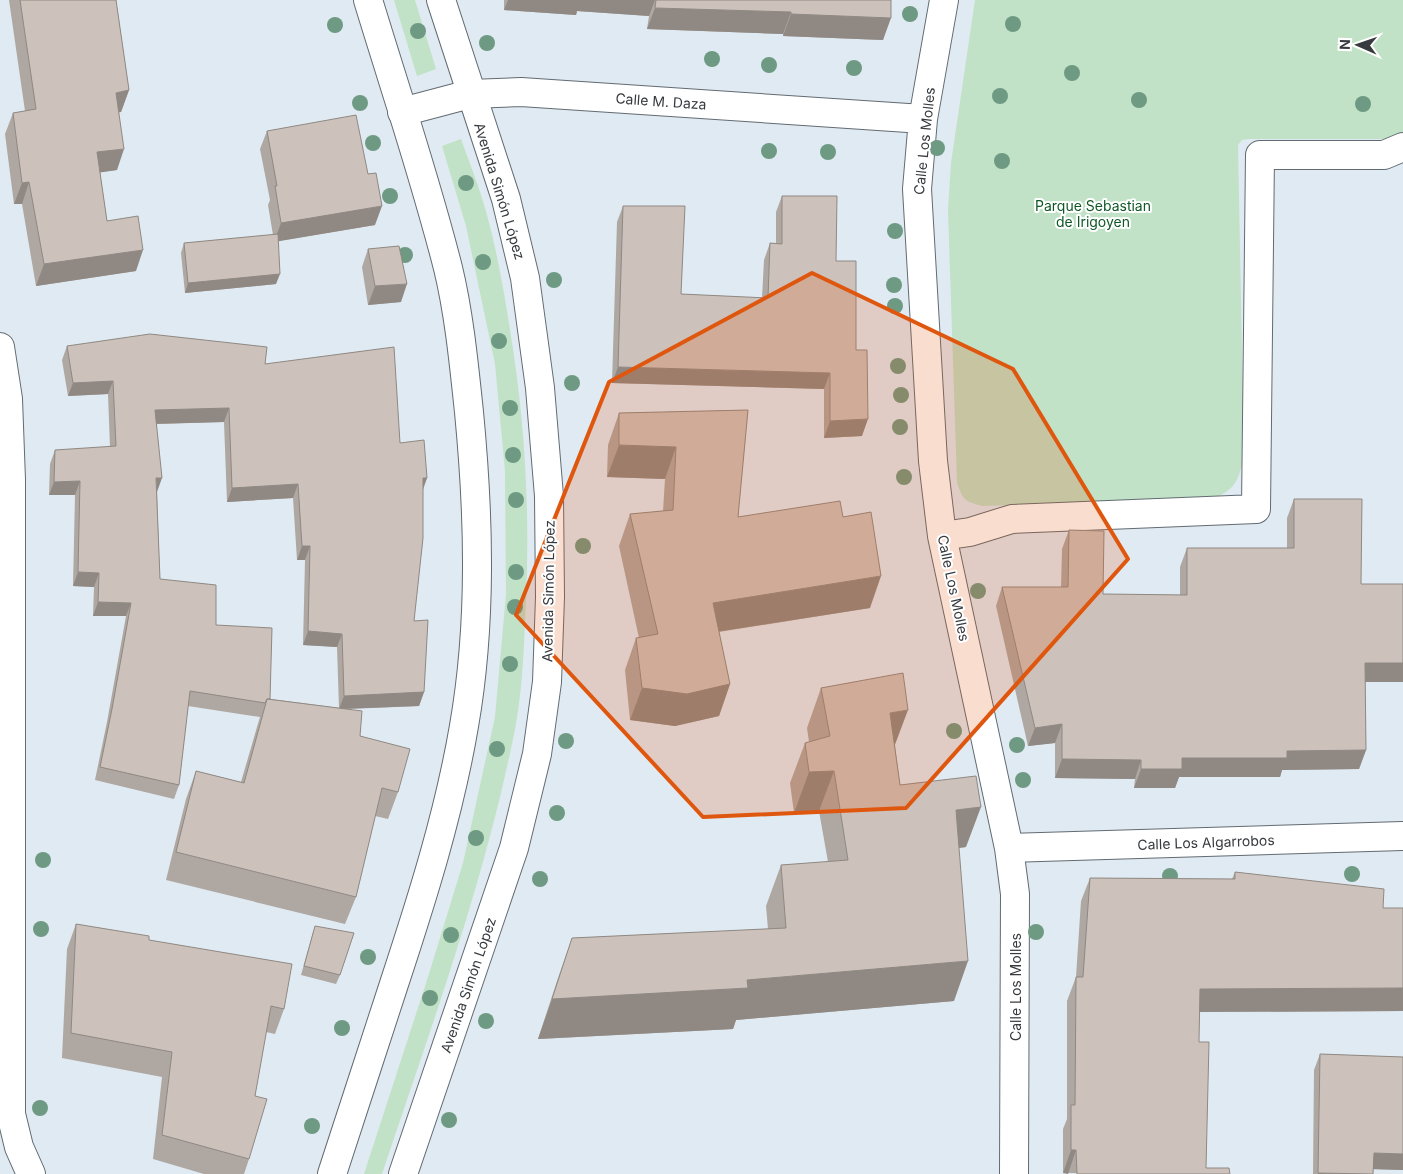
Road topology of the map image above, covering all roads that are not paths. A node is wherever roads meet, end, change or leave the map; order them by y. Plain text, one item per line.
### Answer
1 (368, 0) edge
2 (441, 0) edge
3 (944, 0) edge
4 (470, 94) junction
5 (402, 112) junction
6 (923, 119) junction
7 (1403, 147) edge
8 (0, 347) edge
9 (942, 536) junction
10 (1403, 836) edge
11 (1009, 848) junction
12 (32, 1174) edge
13 (332, 1174) edge
14 (403, 1174) edge
15 (1014, 1174) edge

1 - 5 street
2 - 4 street, Avenida Simón López
3 - 6 street, Calle Los Molles
4 - 5 street, Calle M. Daza
4 - 6 street, Calle M. Daza
4 - 14 street, Avenida Simón López
5 - 13 street
6 - 9 street, Calle Los Molles
7 - 9 street
8 - 12 street
9 - 11 street, Calle Los Molles
10 - 11 street, Calle Los Algarrobos
11 - 15 street, Calle Los Molles

